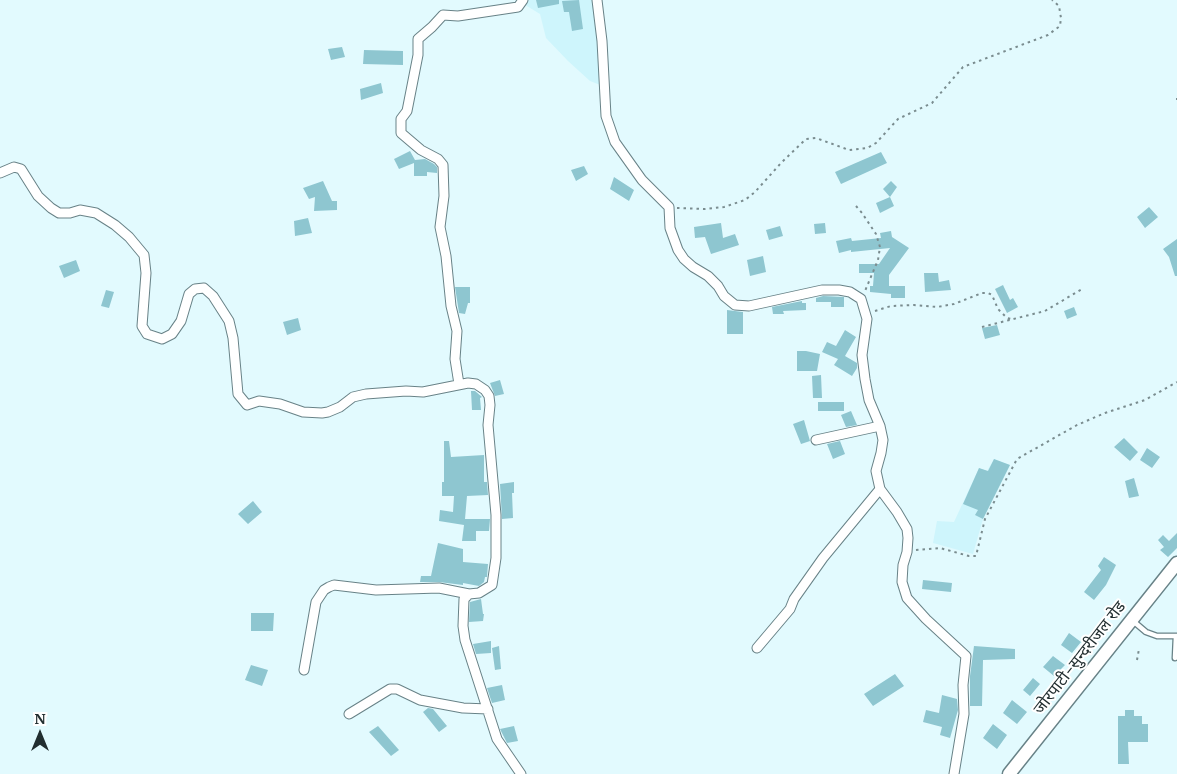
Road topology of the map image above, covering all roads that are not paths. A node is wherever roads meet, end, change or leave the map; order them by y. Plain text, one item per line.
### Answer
1 (523, 0) edge
2 (597, 0) edge
3 (0, 173) edge
4 (459, 384) junction
5 (880, 426) junction
6 (816, 440) dead end
7 (880, 489) junction
8 (1177, 563) edge
9 (469, 594) junction
10 (1131, 620) junction
11 (1177, 636) edge
12 (757, 648) dead end
13 (1175, 658) dead end
14 (304, 670) dead end
15 (488, 709) junction
16 (349, 714) dead end
17 (521, 774) edge
18 (954, 774) edge
19 (1009, 774) edge

1 - 4 street
2 - 5 street
3 - 4 street
4 - 9 street
5 - 6 street
5 - 7 street
7 - 12 street
7 - 18 street
8 - 10 main road, जोरपाटी-सुन्दरीजल रोड
9 - 14 street
9 - 15 street
10 - 11 lane
10 - 19 main road, जोरपाटी-सुन्दरीजल रोड
11 - 13 lane
15 - 16 street
15 - 17 street

